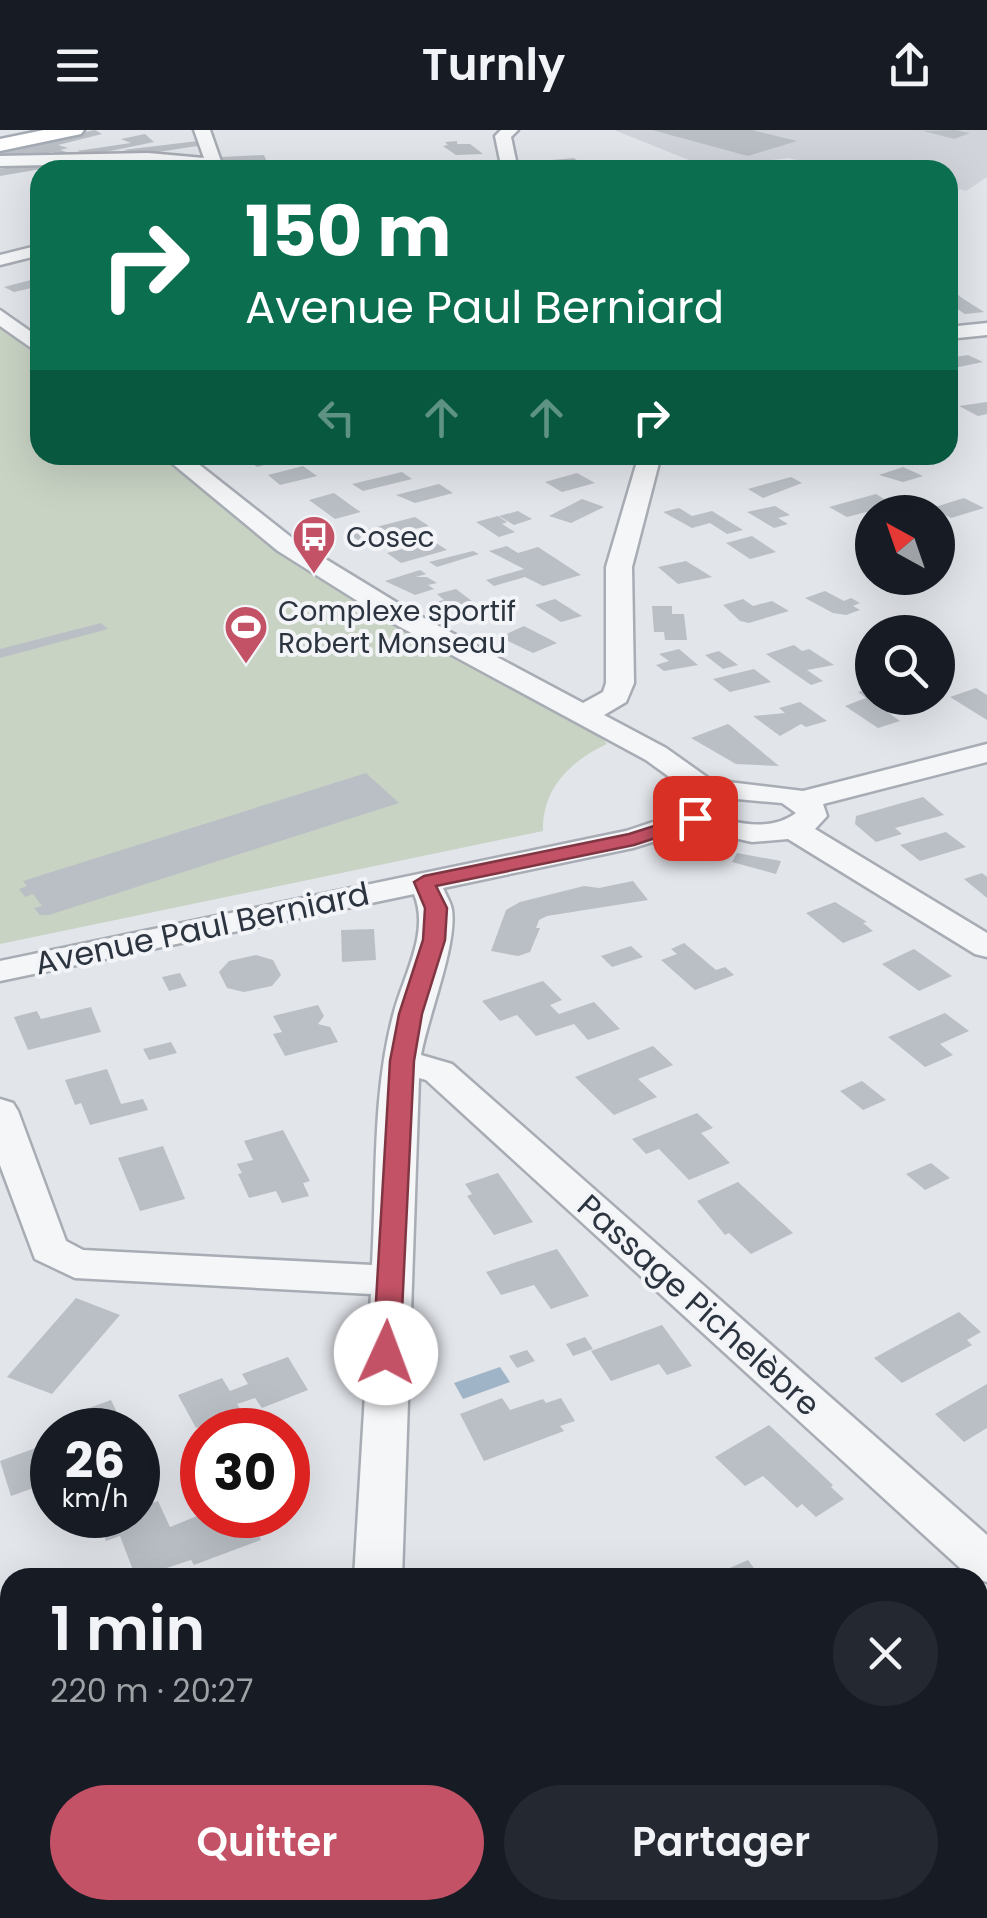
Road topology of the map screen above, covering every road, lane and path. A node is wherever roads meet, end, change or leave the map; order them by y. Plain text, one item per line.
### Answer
1 (74, 130) edge
2 (202, 130) edge
3 (510, 130) edge
4 (0, 144) edge
5 (30, 160) edge
6 (49, 160) edge
7 (163, 160) edge
8 (213, 160) edge
9 (508, 160) edge
10 (0, 161) edge
11 (30, 252) edge
12 (0, 260) edge
13 (9, 308) edge
14 (987, 329) edge
15 (958, 332) edge
16 (30, 335) edge
17 (185, 465) edge
18 (647, 465) edge
19 (583, 715) junction
20 (987, 753) edge
21 (700, 804) junction
22 (799, 815) junction
23 (424, 882) junction
24 (987, 947) edge
25 (0, 971) edge
26 (402, 1061) junction
27 (0, 1112) edge
28 (389, 1280) junction
29 (987, 1563) edge
30 (378, 1568) edge

1 - 4 main road
2 - 8 street
3 - 9 street
5 - 10 street
6 - 7 street
11 - 12 street
13 - 16 street
14 - 15 street
17 - 19 street
18 - 19 street
19 - 21 street
20 - 22 street
21 - 22 street
21 - 23 street, Avenue Paul Berniard
22 - 24 street
23 - 25 street, Avenue Paul Berniard
23 - 26 street
26 - 28 street
26 - 29 street, Passage Pichelèbre
27 - 28 street
28 - 30 street

